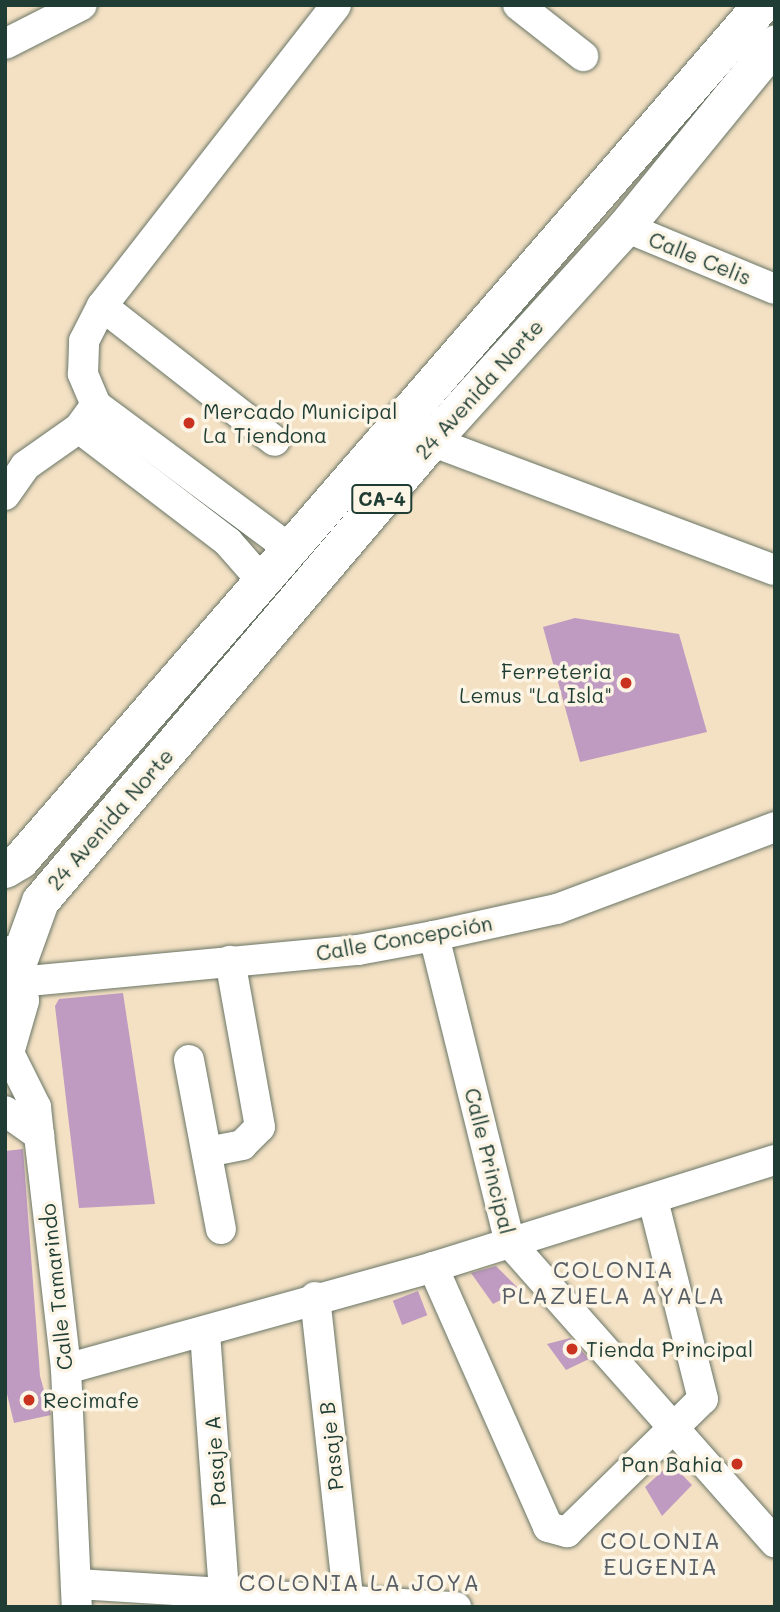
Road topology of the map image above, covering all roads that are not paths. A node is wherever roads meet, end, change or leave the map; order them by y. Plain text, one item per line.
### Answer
1 (82, 5) edge
2 (336, 5) edge
3 (518, 5) edge
4 (761, 5) edge
5 (775, 43) edge
6 (5, 44) edge
7 (583, 56) dead end
8 (625, 227) junction
9 (775, 289) edge
10 (102, 306) junction
11 (87, 416) junction
12 (431, 440) junction
13 (275, 441) dead end
14 (5, 495) edge
15 (290, 549) junction
16 (775, 570) edge
17 (263, 582) junction
18 (775, 827) edge
19 (5, 869) edge
20 (434, 936) junction
21 (230, 961) junction
22 (13, 969) edge
23 (6, 1051) edge
24 (189, 1060) dead end
25 (5, 1111) edge
26 (39, 1135) junction
27 (206, 1152) junction
28 (775, 1160) edge
29 (653, 1200) junction
30 (221, 1229) dead end
31 (510, 1243) junction
32 (433, 1267) junction
33 (314, 1297) junction
34 (205, 1333) junction
35 (66, 1369) junction
36 (673, 1429) junction
37 (775, 1543) edge
38 (76, 1595) edge
39 (348, 1596) junction
40 (225, 1598) edge
41 (456, 1607) edge

1 - 6 street
2 - 10 street
3 - 7 street
4 - 15 main road, 24 Avenida Norte / CA-4
5 - 8 main road, 24 Avenida Norte / CA-4
8 - 9 street, Calle Celis
8 - 12 main road, 24 Avenida Norte / CA-4
10 - 11 street
10 - 13 street
11 - 14 street
11 - 15 street
11 - 17 street
12 - 16 street
12 - 22 main road, 24 Avenida Norte / CA-4
15 - 17 main road, 24 Avenida Norte / CA-4
17 - 19 main road, 24 Avenida Norte / CA-4
18 - 20 street, Calle Concepción
20 - 21 street, Calle Concepción
20 - 31 street, Calle Principal
21 - 22 street, Calle Concepción
21 - 27 street
22 - 23 main road, CA-4
23 - 26 street, Calle Tamarindo
24 - 27 street
25 - 26 street
26 - 35 street, Calle Tamarindo
27 - 30 street
28 - 29 street
29 - 31 street
29 - 36 street
31 - 32 street
31 - 36 street, Calle Principal
32 - 33 street
32 - 36 street
33 - 34 street
33 - 39 street, Pasaje B
34 - 35 street
34 - 40 street, Pasaje A
35 - 38 street, Calle Tamarindo
36 - 37 street, Calle Principal
38 - 40 street
39 - 40 street
39 - 41 street

